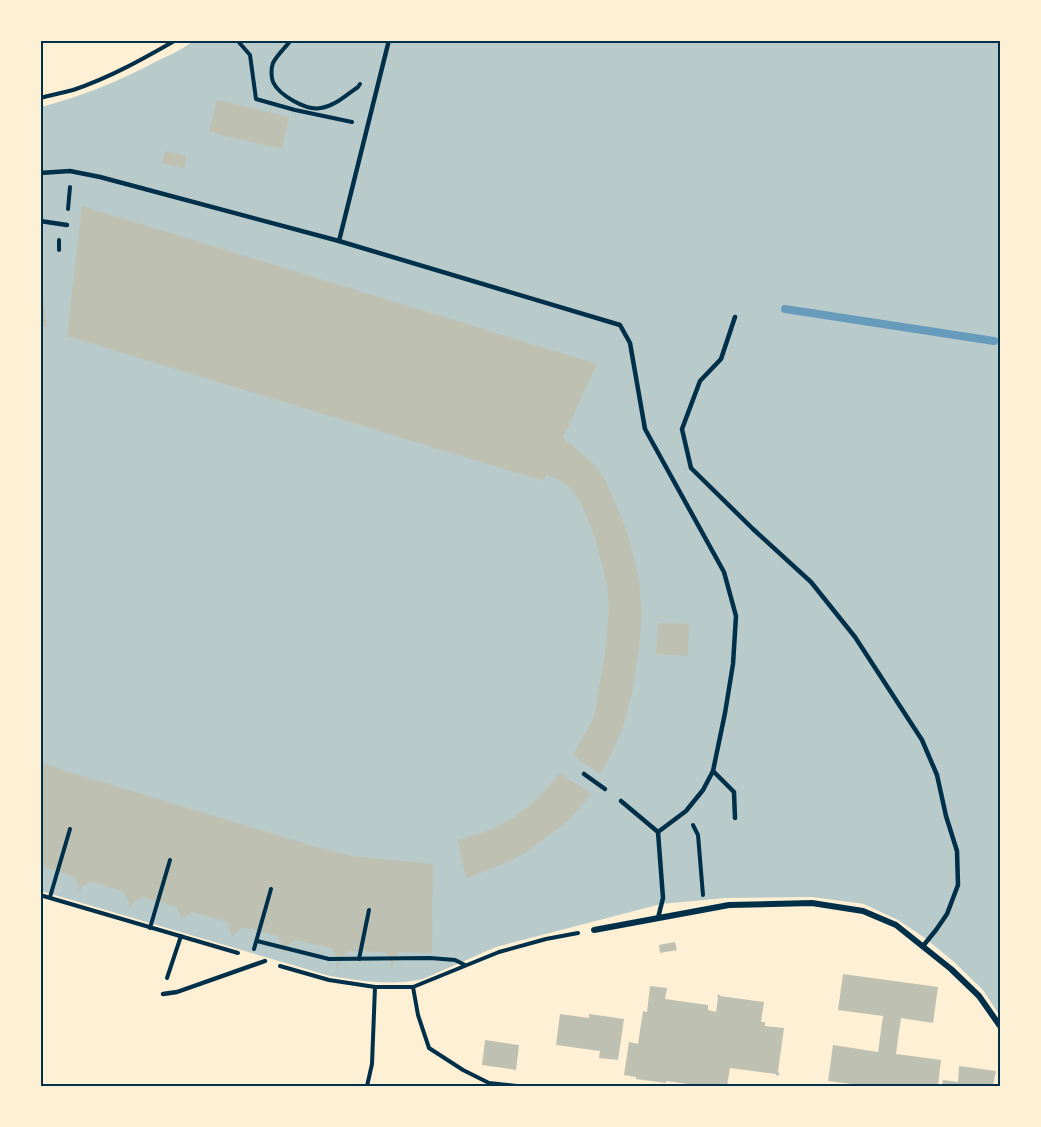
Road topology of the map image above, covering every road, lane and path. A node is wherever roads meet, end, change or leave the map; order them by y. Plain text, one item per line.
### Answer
1 (176, 40) edge
2 (237, 40) edge
3 (291, 40) edge
4 (389, 40) edge
5 (363, 80) dead end
6 (40, 98) edge
7 (367, 126) junction
8 (40, 173) edge
9 (70, 183) dead end
10 (68, 201) dead end
11 (40, 221) edge
12 (67, 225) dead end
13 (339, 241) junction
14 (735, 317) dead end
15 (713, 771) junction
16 (584, 774) dead end
17 (605, 789) dead end
18 (621, 801) dead end
19 (686, 811) junction
20 (735, 818) dead end
21 (70, 829) dead end
22 (658, 832) junction
23 (170, 860) dead end
24 (271, 889) dead end
25 (40, 895) edge
26 (50, 897) junction
27 (705, 909) junction
28 (369, 910) dead end
29 (658, 918) junction
30 (150, 928) junction
31 (594, 930) joint
32 (181, 936) junction
33 (257, 941) junction
34 (923, 946) junction
35 (252, 957) junction
36 (359, 960) junction
37 (265, 961) junction
38 (466, 965) junction
39 (375, 987) junction
40 (413, 987) junction
41 (163, 994) joint
42 (1000, 1026) edge
43 (367, 1086) edge
44 (517, 1086) edge

1 - 6 path
2 - 7 path
3 - 5 path
4 - 7 lane
7 - 13 lane
8 - 13 lane
9 - 10 path
11 - 12 lane
13 - 15 lane
14 - 34 lane
15 - 19 lane
15 - 20 lane
16 - 17 lane
18 - 22 lane
19 - 22 lane
19 - 27 path
21 - 26 path
22 - 29 lane
23 - 30 path
24 - 33 path
25 - 26 path
26 - 30 path
27 - 29 street
27 - 34 street
28 - 36 path
29 - 31 street
30 - 32 path
31 - 38 path
32 - 35 path
32 - 41 path
33 - 35 path
33 - 36 path
34 - 42 street
35 - 37 path
36 - 38 path
37 - 39 path
37 - 41 lane
38 - 40 path
39 - 40 path
39 - 43 path
40 - 44 path

